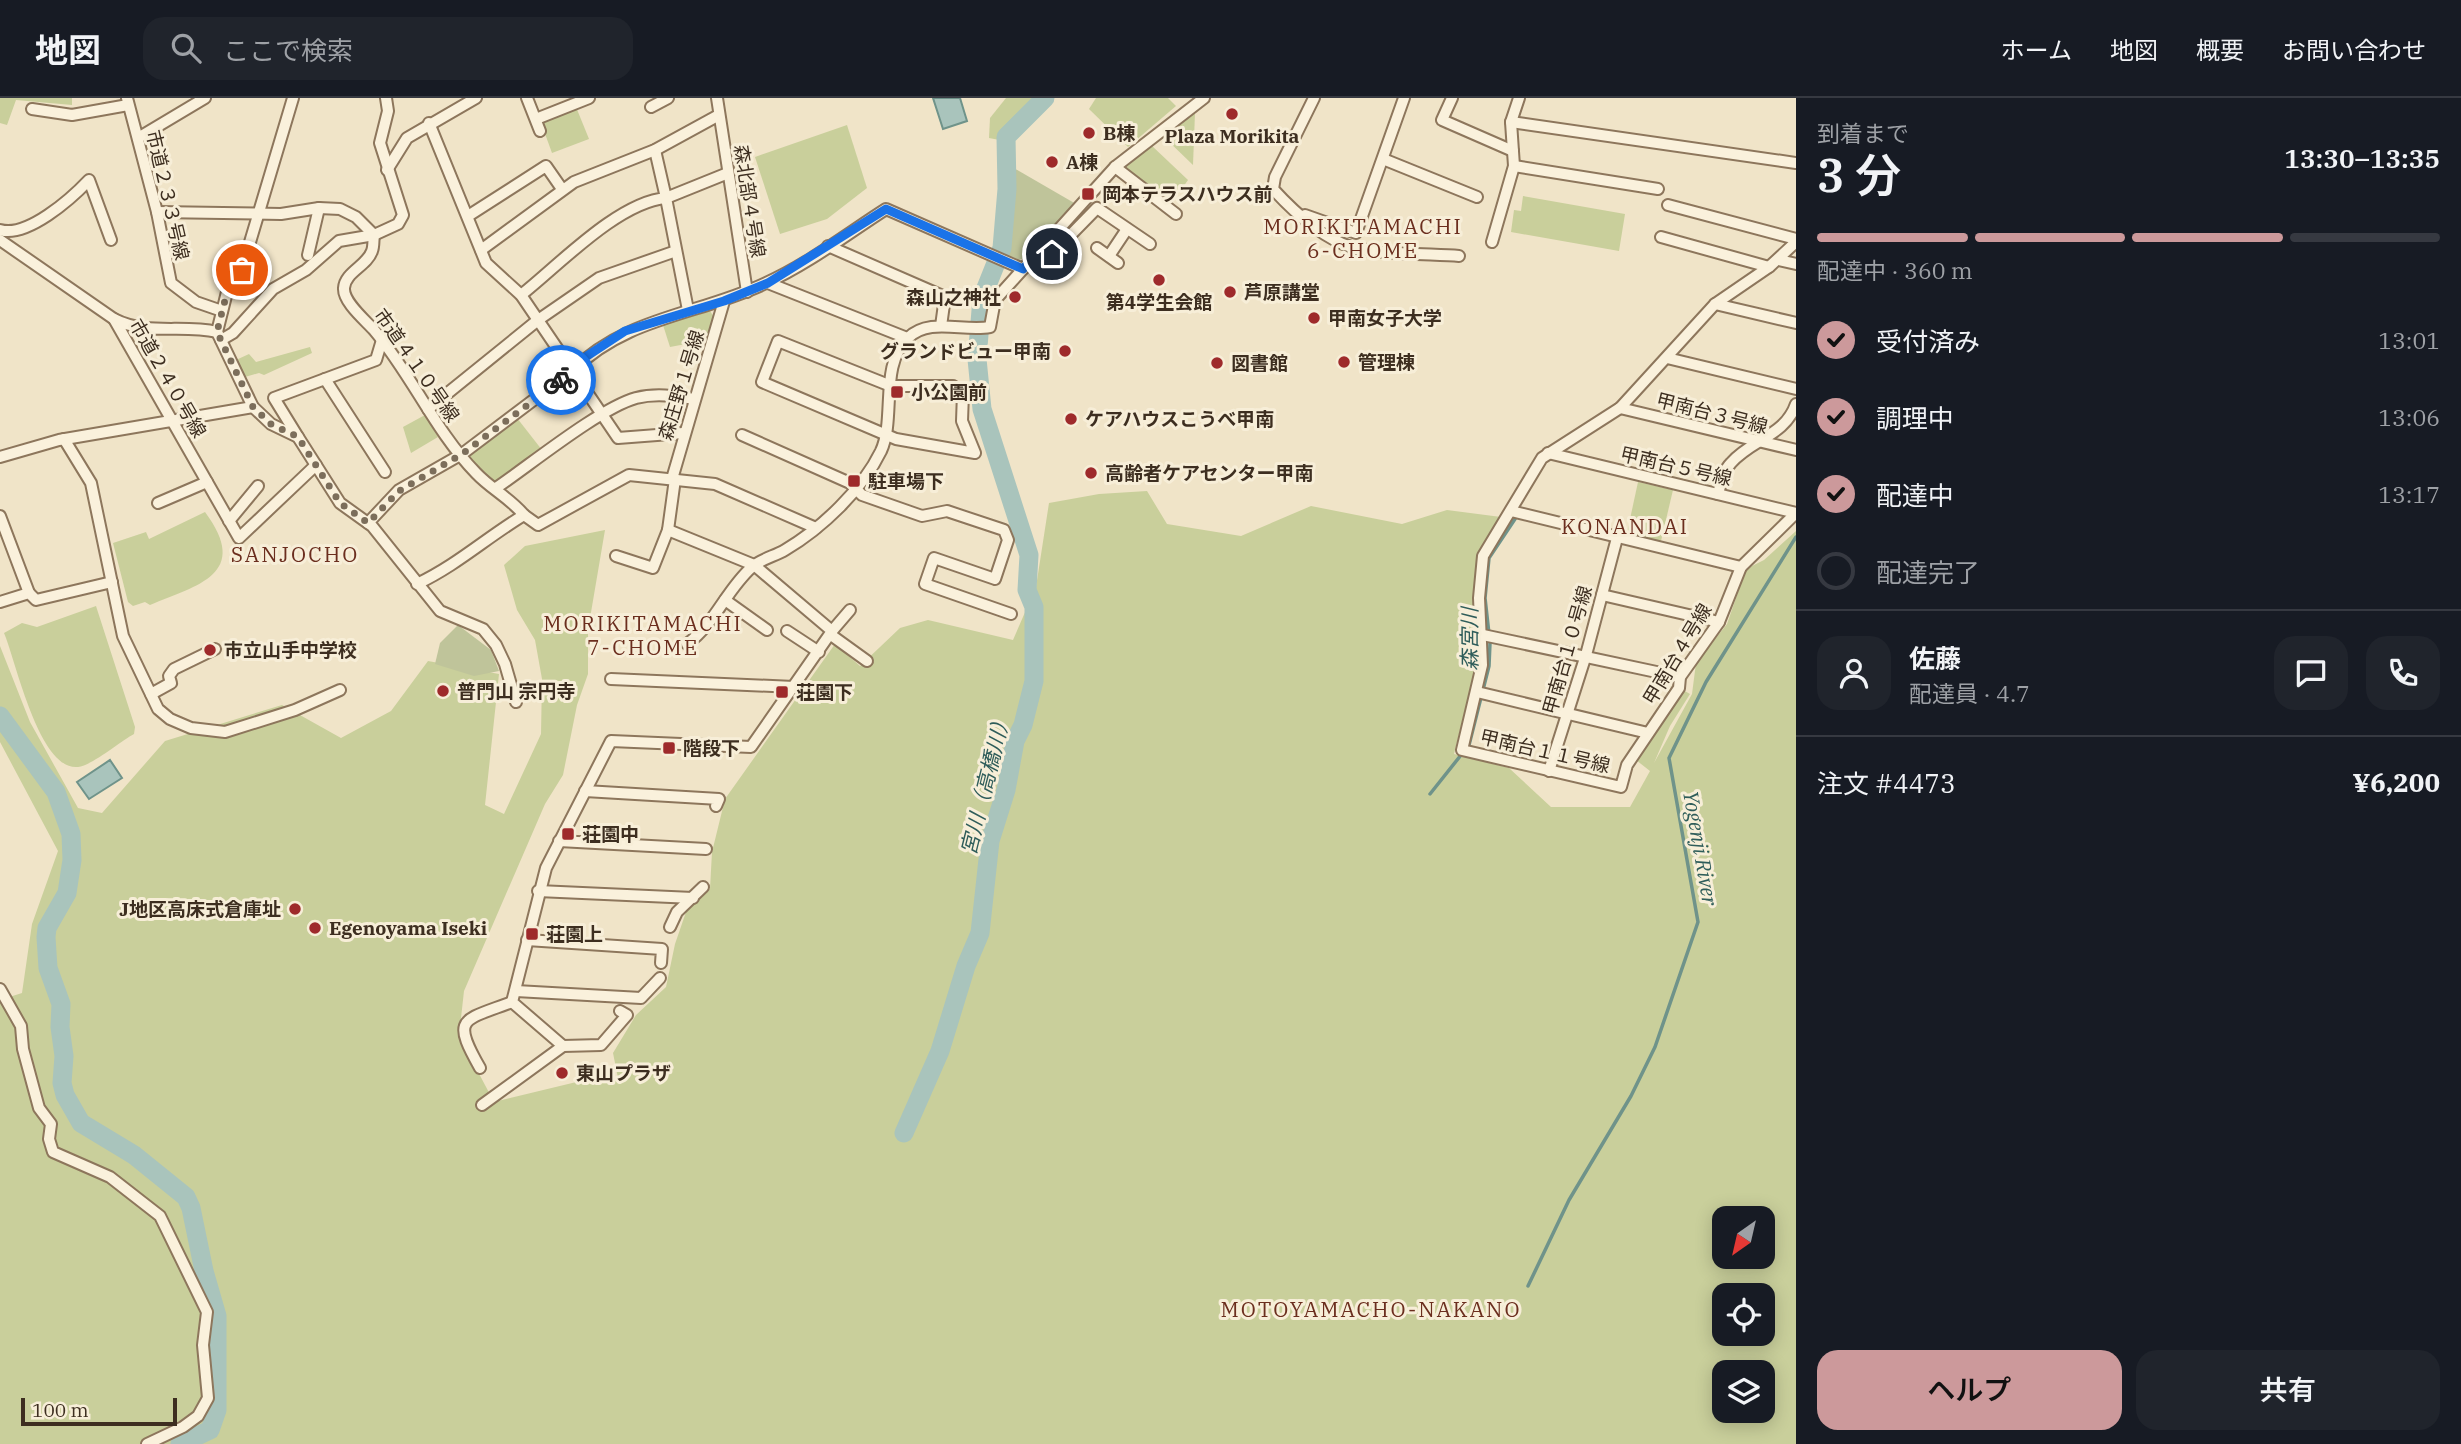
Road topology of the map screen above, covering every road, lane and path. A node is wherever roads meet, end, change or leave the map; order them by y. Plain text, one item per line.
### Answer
1 (205, 98) edge
2 (293, 98) edge
3 (386, 98) edge
4 (476, 98) edge
5 (527, 98) edge
6 (589, 98) edge
7 (668, 98) edge
8 (717, 98) edge
9 (1204, 98) edge
10 (1314, 98) edge
11 (1404, 98) edge
12 (1452, 98) edge
13 (1515, 100) edge
14 (127, 101) edge
15 (652, 107) dead end
16 (32, 110) dead end
17 (719, 115) junction
18 (536, 120) junction
19 (1511, 122) junction
20 (429, 123) junction
21 (540, 131) dead end
22 (138, 138) junction
23 (655, 150) junction
24 (1513, 151) junction
25 (1383, 159) junction
26 (1796, 163) edge
27 (1514, 166) junction
28 (1115, 167) junction
29 (387, 170) junction
30 (728, 173) junction
31 (562, 189) junction
32 (1658, 189) dead end
33 (1477, 197) dead end
34 (666, 198) junction
35 (1668, 205) dead end
36 (319, 208) junction
37 (157, 212) junction
38 (1296, 212) junction
39 (258, 214) junction
40 (1176, 214) dead end
41 (468, 216) junction
42 (1127, 229) junction
43 (0, 230) edge
44 (374, 235) junction
45 (1661, 237) dead end
46 (0, 240) edge
47 (111, 240) dead end
48 (1796, 241) edge
49 (1492, 242) dead end
50 (1150, 244) dead end
51 (828, 246) junction
52 (1043, 247) junction
53 (1097, 248) dead end
54 (481, 250) junction
55 (676, 251) junction
56 (308, 255) dead end
57 (1459, 256) dead end
58 (1774, 264) junction
59 (1796, 264) edge
60 (1019, 267) junction
61 (768, 283) junction
62 (747, 292) junction
63 (522, 295) junction
64 (724, 301) junction
65 (1715, 304) junction
66 (688, 310) junction
67 (222, 311) junction
68 (114, 319) junction
69 (538, 320) junction
70 (1796, 323) edge
71 (941, 326) junction
72 (219, 336) junction
73 (907, 338) junction
74 (382, 340) junction
75 (1667, 358) junction
76 (572, 371) junction
77 (325, 379) junction
78 (891, 386) junction
79 (1796, 389) edge
80 (694, 399) junction
81 (1796, 404) edge
82 (253, 407) junction
83 (1620, 408) junction
84 (428, 409) junction
85 (603, 415) junction
86 (173, 422) junction
87 (683, 433) junction
88 (885, 433) junction
89 (743, 435) dead end
90 (298, 437) junction
91 (64, 439) junction
92 (1757, 442) junction
93 (1796, 450) edge
94 (1548, 453) junction
95 (462, 454) junction
96 (0, 457) edge
97 (316, 465) junction
98 (385, 472) dead end
99 (674, 479) junction
100 (207, 482) junction
101 (258, 486) dead end
102 (496, 488) junction
103 (855, 488) junction
104 (1718, 494) junction
105 (158, 503) dead end
106 (1511, 511) junction
107 (1796, 513) edge
108 (524, 515) junction
109 (0, 516) edge
110 (229, 521) junction
111 (368, 523) junction
112 (816, 528) junction
113 (668, 530) junction
114 (1616, 538) junction
115 (616, 556) dead end
116 (754, 565) junction
117 (1741, 567) junction
118 (653, 568) junction
119 (664, 574) dead end
120 (112, 582) junction
121 (417, 584) junction
122 (29, 593) junction
123 (1602, 595) junction
124 (725, 600) junction
125 (0, 602) edge
126 (850, 610) dead end
127 (1011, 614) dead end
128 (1720, 622) junction
129 (766, 630) dead end
130 (787, 631) dead end
131 (831, 633) junction
132 (1483, 635) junction
133 (687, 644) dead end
134 (215, 649) dead end
135 (819, 652) junction
136 (1586, 655) junction
137 (867, 661) dead end
138 (1680, 677) junction
139 (611, 679) dead end
140 (794, 687) junction
141 (340, 690) dead end
142 (1477, 692) junction
143 (150, 694) junction
144 (516, 702) dead end
145 (1567, 714) junction
146 (1648, 733) junction
147 (1549, 771) junction
148 (1621, 787) joint
149 (585, 791) junction
150 (716, 806) dead end
151 (559, 841) junction
152 (706, 851) dead end
153 (703, 887) dead end
154 (538, 891) junction
155 (693, 898) junction
156 (670, 927) dead end
157 (527, 940) junction
158 (661, 963) dead end
159 (660, 978) dead end
160 (0, 989) edge
161 (514, 997) junction
162 (620, 1011) dead end
163 (563, 1046) junction
164 (480, 1068) dead end
165 (482, 1105) dead end
166 (147, 1444) edge

1 - 22 street
2 - 39 street
3 - 29 street
4 - 20 street
5 - 18 street
6 - 18 street
7 - 15 street
8 - 17 street, 森北部４号線
9 - 28 street
10 - 38 street
11 - 25 street
12 - 24 street
13 - 19 street
14 - 16 street
14 - 22 street, 市道２３３号線
17 - 23 street
17 - 30 street, 森北部４号線
18 - 21 street
19 - 24 street
19 - 26 street
20 - 29 street
20 - 41 street
22 - 37 street, 市道２３３号線
23 - 31 street
23 - 34 street
24 - 27 street
25 - 33 street
25 - 38 street
27 - 32 street
27 - 49 street
28 - 40 street
28 - 52 street
29 - 44 street
30 - 34 street
30 - 62 street, 森北部４号線
31 - 41 street
31 - 54 street
34 - 55 street
34 - 63 street
35 - 48 street
36 - 39 street
36 - 44 street
36 - 56 street
37 - 39 street
37 - 67 street, 市道２３３号線
38 - 57 street
39 - 67 street
41 - 54 street
42 - 50 street
42 - 52 street
42 - 53 street
43 - 47 street
44 - 72 street
44 - 74 street, 市道４１０号線
45 - 58 street
46 - 68 street, 市道２４０号線
48 - 58 street
51 - 60 street, 森北部４号線
51 - 61 street, 森北部４号線
51 - 71 street
52 - 60 street
54 - 63 street
55 - 66 street
55 - 69 street
58 - 59 street
58 - 65 street
60 - 71 street
61 - 62 street, 森北部４号線
61 - 73 street
62 - 64 street
63 - 69 street
64 - 66 street
64 - 80 street, 森庄野１号線
65 - 70 street
65 - 75 street
66 - 76 street
67 - 72 street
68 - 72 street
68 - 86 street, 市道２４０号線
69 - 76 street
69 - 84 street
71 - 73 street
72 - 82 street
73 - 78 street
74 - 77 street
74 - 84 street, 市道４１０号線
75 - 79 street
75 - 83 street
76 - 85 street
76 - 95 street
77 - 90 street
77 - 98 street
78 - 88 street
78 - 88 street
78 - 88 street
80 - 85 street
80 - 87 street, 森庄野１号線
81 - 92 street
82 - 86 street
82 - 90 street
83 - 92 street, 甲南台３号線
83 - 94 street
84 - 95 street, 市道４１０号線
85 - 87 street
85 - 102 street
86 - 91 street
86 - 100 street, 市道２４０号線
87 - 99 street, 森庄野１号線
88 - 103 street
89 - 103 street
90 - 97 street
91 - 96 street
91 - 120 street
92 - 93 street, 甲南台３号線
92 - 104 street
94 - 104 street, 甲南台５号線
94 - 106 street
95 - 102 street, 市道４１０号線
95 - 111 street
97 - 110 street, 市道２４０号線
97 - 111 street
99 - 108 street
99 - 112 street
99 - 113 street, 森庄野１号線
100 - 105 street
100 - 110 street, 市道２４０号線
101 - 110 street
102 - 108 street, 市道４１０号線
103 - 112 street
103 - 127 street
104 - 107 street, 甲南台５号線
106 - 114 street
106 - 132 street
107 - 117 street, 甲南台４号線
108 - 121 street
109 - 122 street
111 - 121 street
112 - 116 street
113 - 116 street
113 - 118 street, 森庄野１号線
114 - 117 street
114 - 123 street, 甲南台１０号線
115 - 118 street
116 - 124 street
116 - 131 street
117 - 128 street, 甲南台４号線
118 - 119 street
120 - 122 street
120 - 143 street
121 - 144 street
122 - 125 street
123 - 128 street
123 - 136 street, 甲南台１０号線
124 - 129 street
124 - 133 street
126 - 131 street
128 - 138 street, 甲南台４号線
130 - 135 street
131 - 135 street
131 - 137 street
132 - 136 street
132 - 142 street
134 - 143 street
135 - 140 street
136 - 138 street
136 - 145 street, 甲南台１０号線
138 - 146 street, 甲南台４号線
139 - 140 street
140 - 149 street
141 - 143 street
142 - 145 street
142 - 147 street, 甲南台１１号線
145 - 146 street
145 - 147 street, 甲南台１０号線
146 - 148 street, 甲南台４号線
147 - 148 street, 甲南台１１号線
149 - 150 street
149 - 151 street
151 - 152 street
151 - 154 street
153 - 155 street
154 - 155 street
154 - 157 street
155 - 156 street
157 - 158 street
157 - 161 street
159 - 161 street
160 - 166 street
161 - 163 street
161 - 164 street
162 - 163 street
163 - 165 street

